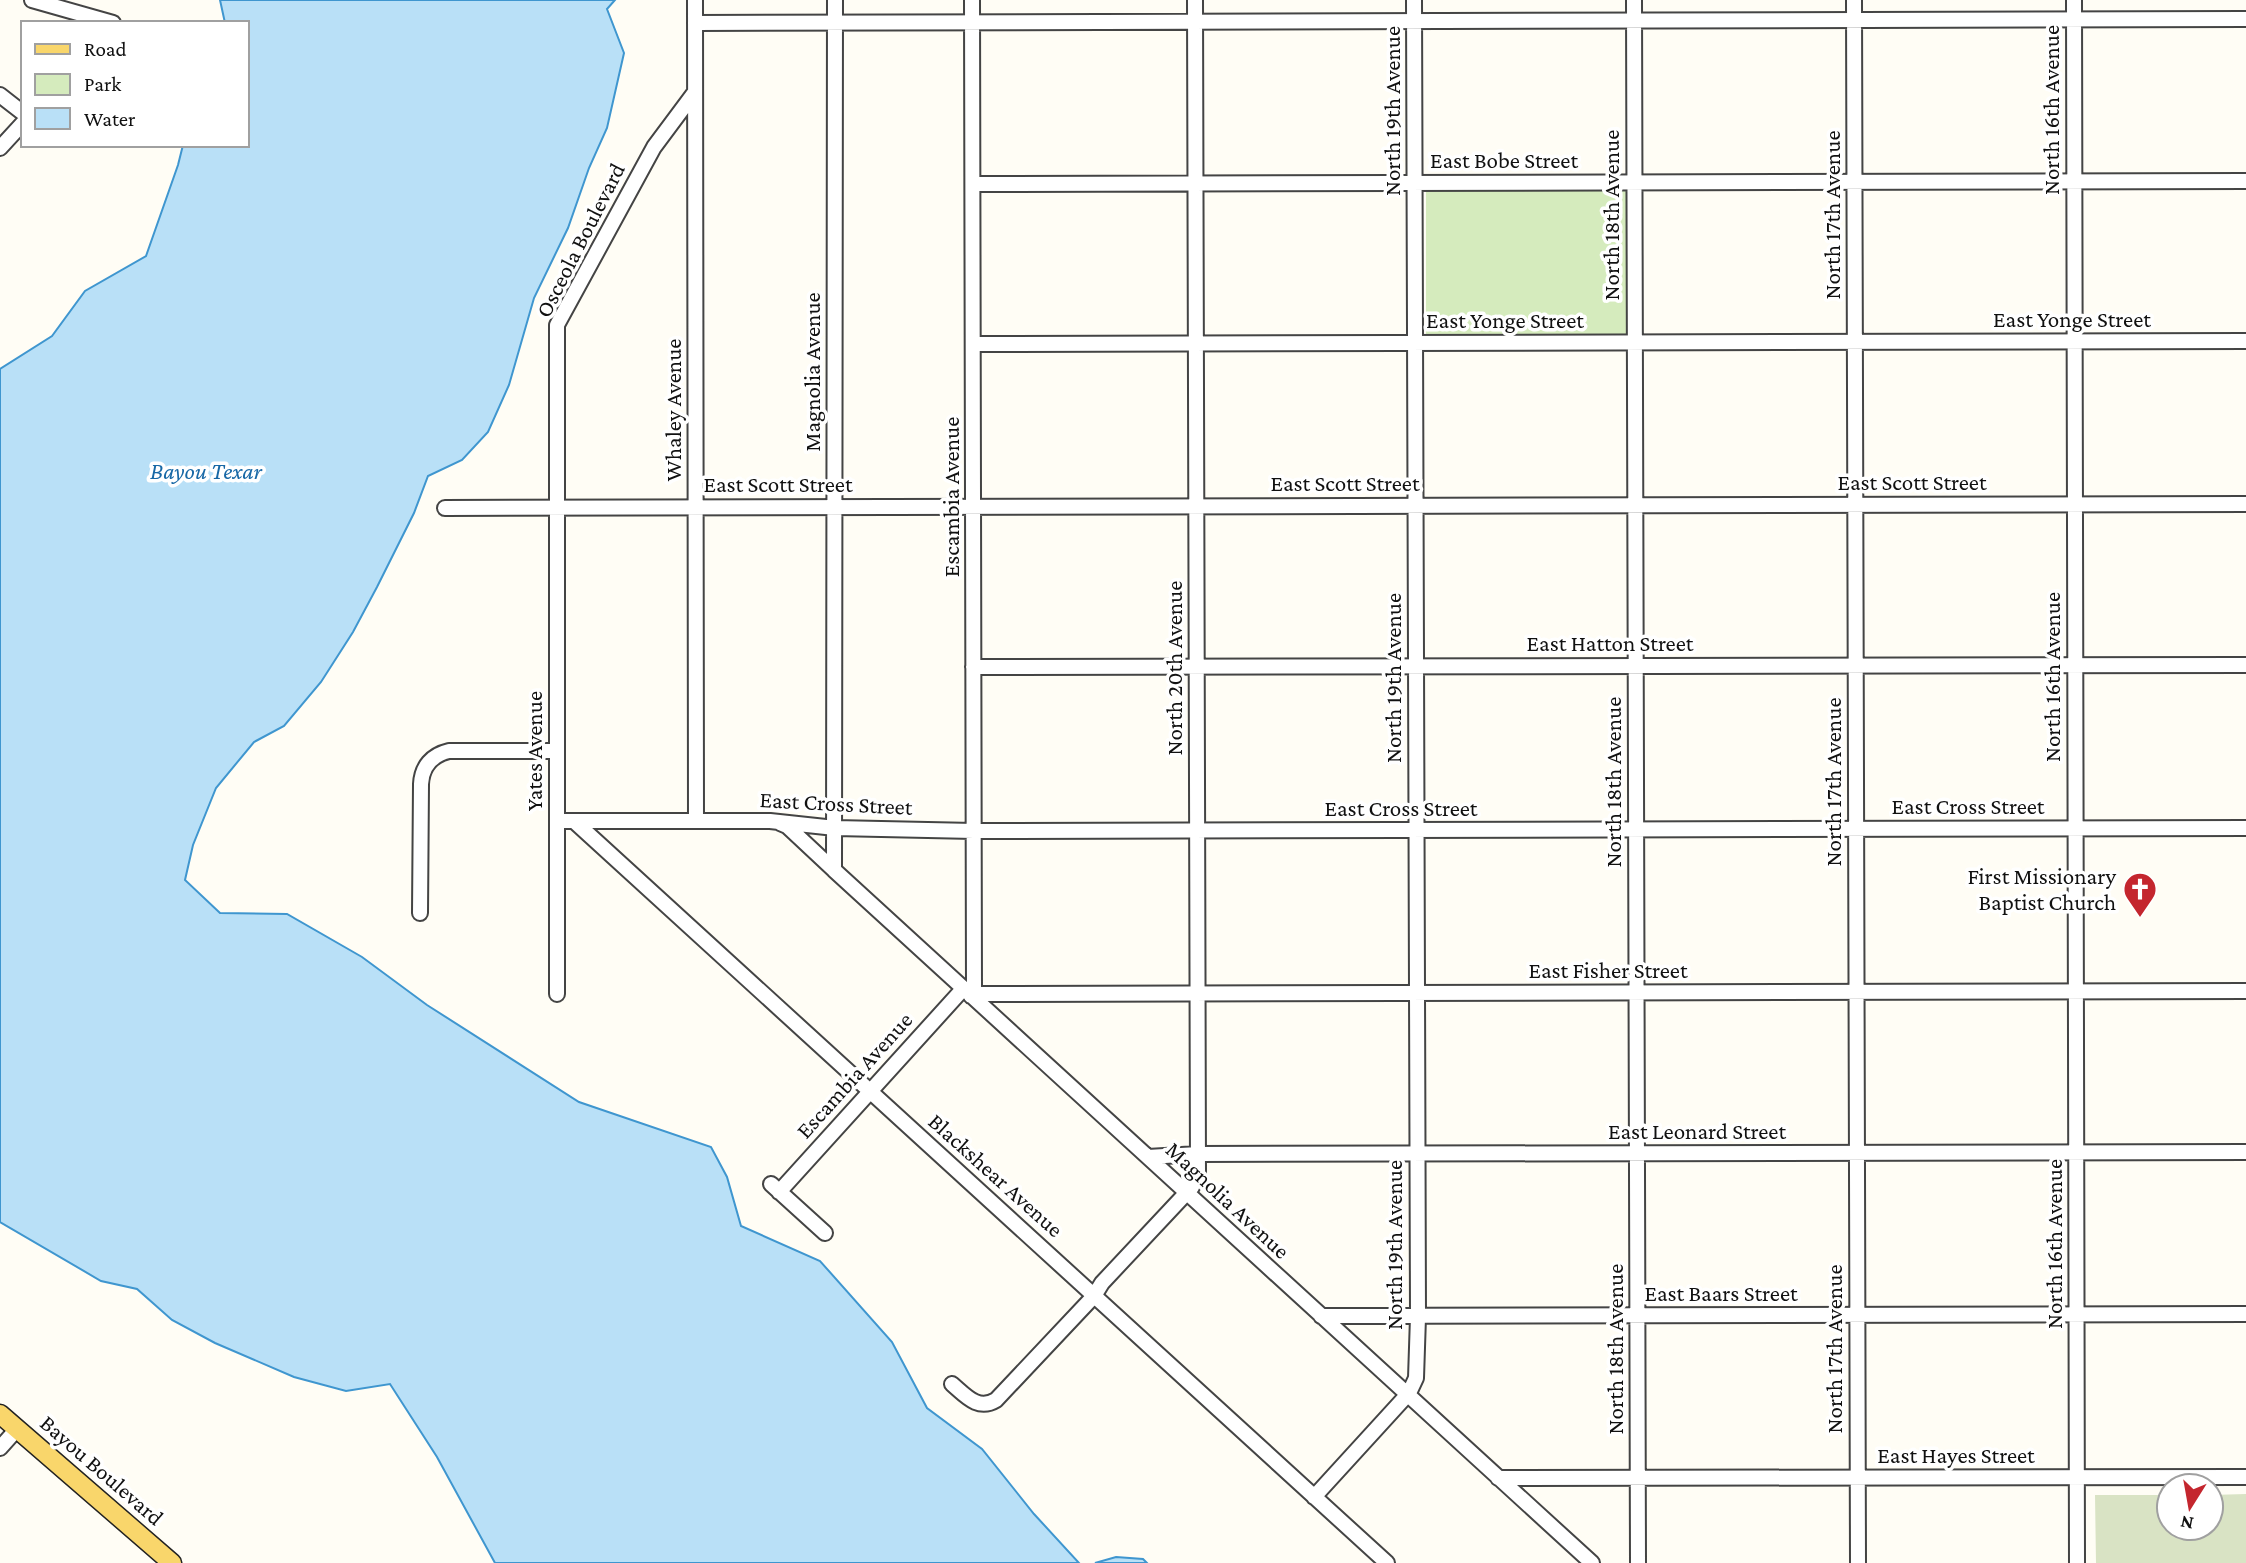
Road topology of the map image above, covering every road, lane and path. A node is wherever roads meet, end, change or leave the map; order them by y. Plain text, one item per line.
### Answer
1 (32, 0) edge
2 (695, 0) edge
3 (835, 0) edge
4 (972, 0) edge
5 (1195, 0) edge
6 (1414, 0) edge
7 (1634, 0) edge
8 (1854, 0) edge
9 (2074, 0) edge
10 (2074, 19) junction
11 (2246, 19) edge
12 (90, 20) edge
13 (1634, 20) junction
14 (1854, 20) junction
15 (1414, 21) junction
16 (835, 22) junction
17 (972, 22) junction
18 (1195, 22) junction
19 (695, 23) junction
20 (695, 92) junction
21 (0, 95) edge
22 (21, 111) edge
23 (21, 125) edge
24 (0, 148) edge
25 (2246, 181) edge
26 (1855, 182) junction
27 (2074, 182) junction
28 (1414, 183) junction
29 (1634, 183) junction
30 (973, 184) junction
31 (1194, 184) junction
32 (2246, 341) edge
33 (1635, 342) junction
34 (1855, 342) junction
35 (2074, 342) junction
36 (1195, 343) junction
37 (1415, 343) junction
38 (973, 344) junction
39 (2075, 504) junction
40 (2246, 504) edge
41 (1635, 505) junction
42 (1855, 505) junction
43 (1196, 506) junction
44 (1416, 506) junction
45 (696, 507) junction
46 (835, 507) junction
47 (973, 507) junction
48 (445, 508) dead end
49 (556, 508) junction
50 (2246, 665) edge
51 (1196, 666) junction
52 (1416, 666) junction
53 (1635, 666) junction
54 (1856, 666) junction
55 (2075, 666) junction
56 (973, 667) junction
57 (557, 751) junction
58 (696, 820) junction
59 (557, 821) junction
60 (574, 821) junction
61 (770, 821) junction
62 (835, 828) junction
63 (2246, 828) edge
64 (1856, 829) junction
65 (2076, 829) junction
66 (1416, 830) junction
67 (1636, 830) junction
68 (974, 831) junction
69 (1197, 831) junction
70 (834, 870) junction
71 (420, 913) dead end
72 (2246, 991) edge
73 (1856, 992) junction
74 (2076, 992) junction
75 (557, 993) dead end
76 (969, 993) junction
77 (1197, 993) junction
78 (1417, 993) junction
79 (1636, 994) junction
80 (871, 1092) junction
81 (2246, 1152) edge
82 (2076, 1153) junction
83 (1198, 1154) junction
84 (1637, 1154) junction
85 (1857, 1154) junction
86 (1417, 1155) junction
87 (1148, 1157) junction
88 (1187, 1193) junction
89 (825, 1233) dead end
90 (1094, 1296) junction
91 (2246, 1314) edge
92 (1857, 1315) junction
93 (2076, 1315) junction
94 (1321, 1316) junction
95 (1638, 1316) junction
96 (1418, 1317) junction
97 (952, 1384) dead end
98 (1407, 1395) junction
99 (0, 1414) edge
100 (17, 1429) junction
101 (0, 1448) edge
102 (2077, 1477) junction
103 (2246, 1477) edge
104 (1498, 1478) junction
105 (1857, 1478) junction
106 (1638, 1479) junction
107 (1314, 1497) junction
108 (172, 1563) edge
109 (1387, 1563) edge
110 (1592, 1563) edge
111 (1638, 1563) edge
112 (1858, 1563) edge
113 (2077, 1563) edge

1 - 12 street
2 - 19 street, Whaley Avenue
3 - 16 street, Magnolia Avenue
4 - 17 street, Escambia Avenue
5 - 18 street, North 20th Avenue
6 - 15 street, North 19th Avenue
7 - 13 street, North 18th Avenue
8 - 14 street, North 17th Avenue
9 - 10 street, North 16th Avenue
10 - 11 street
10 - 14 street
10 - 27 street, North 16th Avenue
13 - 14 street
13 - 15 street
13 - 29 street, North 18th Avenue
14 - 26 street, North 17th Avenue
15 - 18 street
15 - 28 street, North 19th Avenue
16 - 17 street
16 - 19 street
16 - 46 street, Magnolia Avenue
17 - 18 street
17 - 30 street, Escambia Avenue
18 - 31 street, North 20th Avenue
19 - 20 street, Whaley Avenue
20 - 45 street, Whaley Avenue
20 - 49 street, Osceola Boulevard
21 - 22 street
23 - 24 street
25 - 27 street, East Bobe Street
26 - 27 street, East Bobe Street
26 - 29 street, East Bobe Street
26 - 34 street, North 17th Avenue
27 - 35 street, North 16th Avenue
28 - 29 street, East Bobe Street
28 - 31 street, East Bobe Street
28 - 37 street, North 19th Avenue
29 - 33 street, North 18th Avenue
30 - 31 street, East Bobe Street
30 - 38 street, Escambia Avenue
31 - 36 street, North 20th Avenue
32 - 35 street, East Yonge Street
33 - 34 street, East Yonge Street
33 - 37 street, East Yonge Street
33 - 41 street, North 18th Avenue
34 - 35 street, East Yonge Street
34 - 42 street, North 17th Avenue
35 - 39 street, North 16th Avenue
36 - 37 street, East Yonge Street
36 - 38 street, East Yonge Street
36 - 43 street, North 20th Avenue
37 - 44 street, North 19th Avenue
38 - 47 street, Escambia Avenue
39 - 40 street, East Scott Street
39 - 42 street, East Scott Street
39 - 55 street, North 16th Avenue
41 - 42 street, East Scott Street
41 - 44 street, East Scott Street
41 - 53 street, North 18th Avenue
42 - 54 street, North 17th Avenue
43 - 44 street, East Scott Street
43 - 47 street, East Scott Street
43 - 51 street, North 20th Avenue
44 - 52 street, North 19th Avenue
45 - 46 street, East Scott Street
45 - 49 street, East Scott Street
45 - 58 street, Whaley Avenue
46 - 47 street, East Scott Street
46 - 62 street, Magnolia Avenue
47 - 56 street, Escambia Avenue
48 - 49 street, East Scott Street
49 - 57 street, Yates Avenue
50 - 55 street, East Hatton Street
51 - 52 street, East Hatton Street
51 - 56 street, East Hatton Street
51 - 69 street, North 20th Avenue
52 - 53 street, East Hatton Street
52 - 66 street, North 19th Avenue
53 - 54 street, East Hatton Street
53 - 67 street, North 18th Avenue
54 - 55 street, East Hatton Street
54 - 64 street, North 17th Avenue
55 - 65 street, North 16th Avenue
56 - 68 street, Escambia Avenue
57 - 59 street, Yates Avenue
57 - 71 street
58 - 60 street, East Cross Street
58 - 61 street, East Cross Street
59 - 60 street, East Cross Street
59 - 75 street, Yates Avenue
60 - 80 street, Blackshear Avenue
61 - 62 street, East Cross Street
61 - 70 street, Magnolia Avenue
62 - 68 street, East Cross Street
62 - 70 street, Magnolia Avenue
63 - 65 street, East Cross Street
64 - 65 street, East Cross Street
64 - 67 street, East Cross Street
64 - 73 street, North 17th Avenue
65 - 74 street, North 16th Avenue
66 - 67 street, East Cross Street
66 - 69 street, East Cross Street
66 - 78 street, North 19th Avenue
67 - 79 street, North 18th Avenue
68 - 69 street, East Cross Street
68 - 76 street, Escambia Avenue
69 - 77 street, North 20th Avenue
70 - 76 street, Magnolia Avenue
72 - 74 street, East Fisher Street
73 - 74 street, East Fisher Street
73 - 79 street, East Fisher Street
73 - 85 street, North 17th Avenue
74 - 82 street, North 16th Avenue
76 - 77 street, East Fisher Street
76 - 80 street, Escambia Avenue
76 - 87 street, Magnolia Avenue
77 - 78 street, East Fisher Street
77 - 83 street, North 20th Avenue
78 - 79 street, East Fisher Street
78 - 86 street, North 19th Avenue
79 - 84 street, North 18th Avenue
80 - 89 street, Escambia Avenue
80 - 90 street, Blackshear Avenue
81 - 82 street, East Leonard Street
82 - 85 street, East Leonard Street
82 - 93 street, North 16th Avenue
83 - 86 street, East Leonard Street
83 - 87 street, East Leonard Street
83 - 88 street, North 20th Avenue
84 - 85 street, East Leonard Street
84 - 86 street, East Leonard Street
84 - 95 street, North 18th Avenue
85 - 92 street, North 17th Avenue
86 - 96 street, North 19th Avenue
87 - 88 street, Magnolia Avenue
88 - 90 street, North 20th Avenue
88 - 94 street, Magnolia Avenue
90 - 97 street, North 20th Avenue
90 - 107 street, Blackshear Avenue
91 - 93 street, East Baars Street
92 - 93 street, East Baars Street
92 - 95 street, East Baars Street
92 - 105 street, North 17th Avenue
93 - 102 street, North 16th Avenue
94 - 96 street, East Baars Street
94 - 98 street, Magnolia Avenue
95 - 96 street, East Baars Street
95 - 106 street, North 18th Avenue
96 - 98 street, North 19th Avenue
98 - 104 street, Magnolia Avenue
98 - 107 street
99 - 100 main road, Bayou Boulevard
100 - 101 street
100 - 108 main road, Bayou Boulevard
102 - 103 street, East Hayes Street
102 - 105 street, East Hayes Street
102 - 113 street, North 16th Avenue
104 - 106 street, East Hayes Street
104 - 110 street, Magnolia Avenue
105 - 106 street, East Hayes Street
105 - 112 street, North 17th Avenue
106 - 111 street, North 18th Avenue
107 - 109 street, Blackshear Avenue

